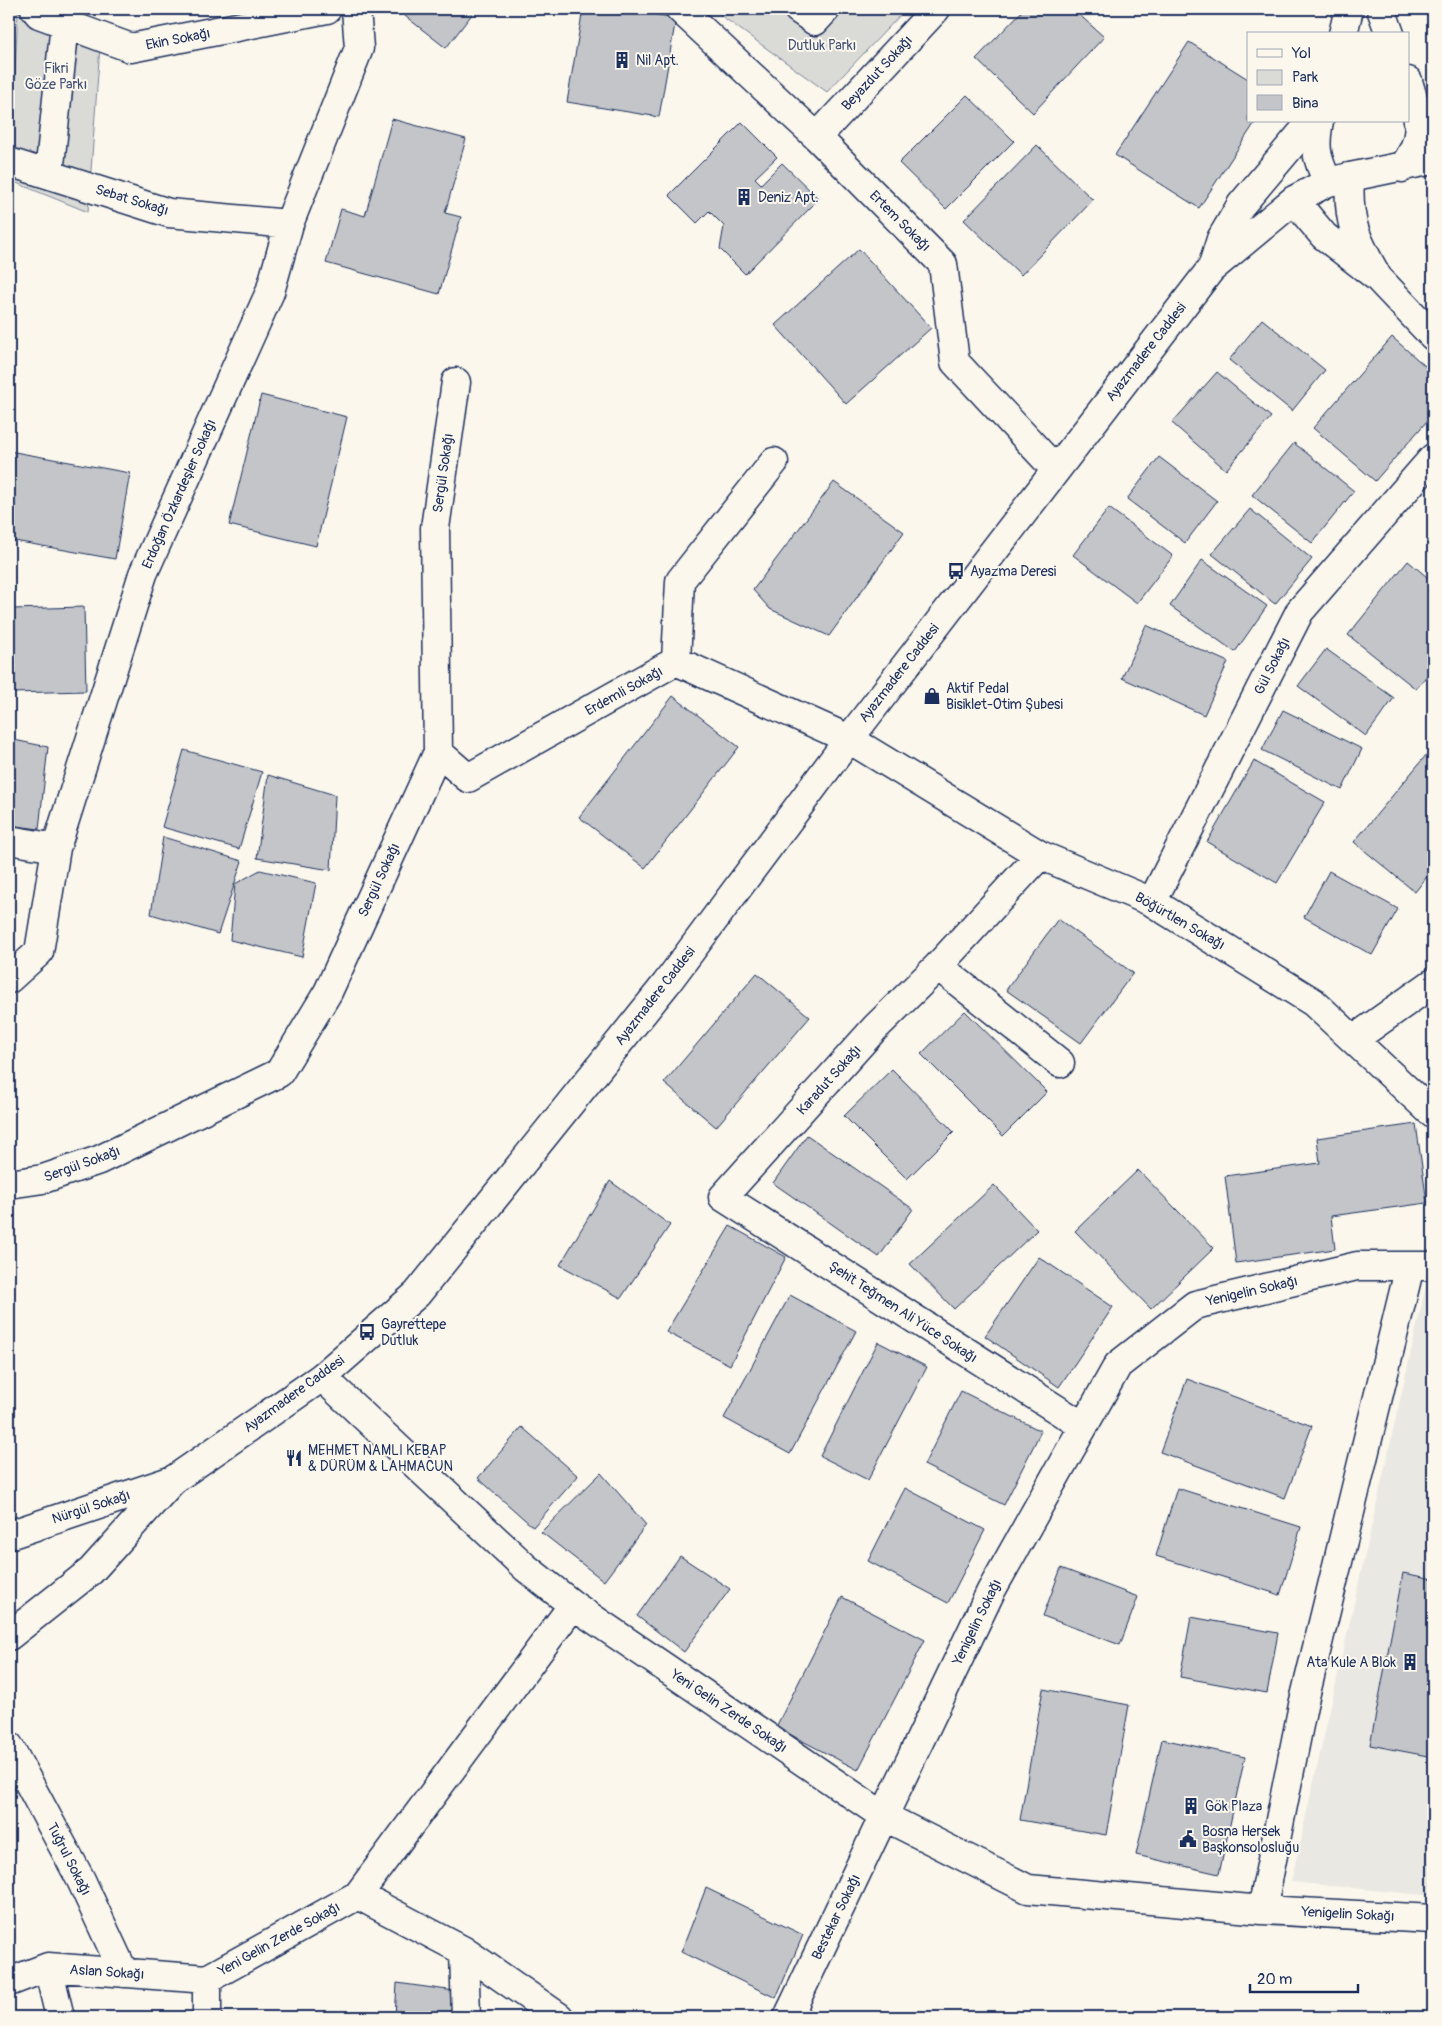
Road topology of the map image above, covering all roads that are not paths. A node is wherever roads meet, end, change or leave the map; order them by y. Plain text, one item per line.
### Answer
1 (35, 9) edge
2 (327, 9) edge
3 (356, 9) edge
4 (680, 9) edge
5 (798, 9) edge
6 (826, 9) edge
7 (936, 9) edge
8 (1349, 9) edge
9 (1381, 9) edge
10 (65, 24) junction
11 (1343, 32) edge
12 (1389, 32) edge
13 (1410, 81) edge
14 (1433, 87) edge
15 (1410, 88) edge
16 (1311, 122) edge
17 (1319, 122) edge
18 (818, 137) junction
19 (1433, 160) edge
20 (9, 162) edge
21 (1402, 168) junction
22 (49, 174) junction
23 (1339, 180) junction
24 (1294, 200) junction
25 (289, 224) junction
26 (1211, 269) junction
27 (1378, 278) junction
28 (1433, 336) edge
29 (456, 382) dead end
30 (1433, 458) edge
31 (774, 462) dead end
32 (1055, 469) junction
33 (676, 661) junction
34 (849, 738) junction
35 (438, 752) junction
36 (9, 840) edge
37 (56, 848) junction
38 (1040, 855) junction
39 (1152, 902) junction
40 (938, 966) junction
41 (9, 979) edge
42 (1433, 983) edge
43 (1354, 1039) junction
44 (1060, 1062) dead end
45 (1433, 1114) edge
46 (9, 1184) edge
47 (723, 1197) joint
48 (1422, 1266) edge
49 (322, 1377) junction
50 (1084, 1426) junction
51 (173, 1480) junction
52 (9, 1535) edge
53 (573, 1605) junction
54 (9, 1636) edge
55 (9, 1746) edge
56 (885, 1817) junction
57 (358, 1895) junction
58 (1262, 1910) junction
59 (1433, 1919) edge
60 (464, 1951) junction
61 (48, 1967) junction
62 (124, 1973) junction
63 (207, 1979) junction
64 (9, 1982) edge
65 (60, 2017) edge
66 (207, 2017) edge
67 (466, 2017) edge
68 (559, 2017) edge
69 (788, 2017) edge

1 - 10 street, Ekin Sokağı
2 - 10 street, Ekin Sokağı
3 - 25 street, Erdoğan Özkardeşler Sokağı
4 - 18 street, Ertem Sokağı
5 - 6 street
7 - 18 street, Beyazdut Sokağı
8 - 11 street
9 - 12 street
10 - 22 street
13 - 14 street
15 - 21 street
16 - 26 street, Ayazmadere Caddesi
17 - 23 street
18 - 32 street, Ertem Sokağı
19 - 21 street, Ayazmadere Caddesi
20 - 22 street, Sebat Sokağı
21 - 23 street, Ayazmadere Caddesi
22 - 25 street, Sebat Sokağı
23 - 24 street, Ayazmadere Caddesi
23 - 27 street
24 - 26 street, Ayazmadere Caddesi
24 - 27 street
25 - 37 street, Erdoğan Özkardeşler Sokağı
26 - 32 street, Ayazmadere Caddesi
27 - 28 street
29 - 35 street, Sergül Sokağı
30 - 39 street, Gül Sokağı
31 - 33 street
32 - 34 street, Ayazmadere Caddesi
33 - 34 street, Erdemli Sokağı
33 - 35 street, Erdemli Sokağı
34 - 38 street, Böğürtlen Sokağı
34 - 49 street, Ayazmadere Caddesi
35 - 46 street, Sergül Sokağı
36 - 37 street
37 - 41 street, Erdoğan Özkardeşler Sokağı
38 - 39 street, Böğürtlen Sokağı
38 - 40 street, Karadut Sokağı
39 - 43 street, Böğürtlen Sokağı
40 - 44 street
40 - 47 street, Karadut Sokağı
42 - 43 street
43 - 45 street, Böğürtlen Sokağı
47 - 50 street, Şehit Teğmen Ali Yüce Sokağı
48 - 50 street, Yenigelin Sokağı
48 - 58 street, Yenigelin Sokağı
49 - 51 street, Ayazmadere Caddesi
49 - 53 street, Yeni Gelin Zerde Sokağı
50 - 56 street, Yenigelin Sokağı
51 - 52 street, Nürgül Sokağı
51 - 54 street, Ayazmadere Caddesi
53 - 56 street, Yeni Gelin Zerde Sokağı
53 - 57 street, Yeni Gelin Zerde Sokağı
55 - 62 street, Tuğrul Sokağı
56 - 58 street, Yenigelin Sokağı
56 - 69 street, Bestekar Sokağı
57 - 60 street
57 - 63 street, Yeni Gelin Zerde Sokağı
58 - 59 street, Yenigelin Sokağı
60 - 67 street
60 - 68 street
61 - 62 street, Aslan Sokağı
61 - 64 street, Aslan Sokağı
61 - 65 street
62 - 63 street, Aslan Sokağı
63 - 66 street, Yeni Gelin Zerde Sokağı

